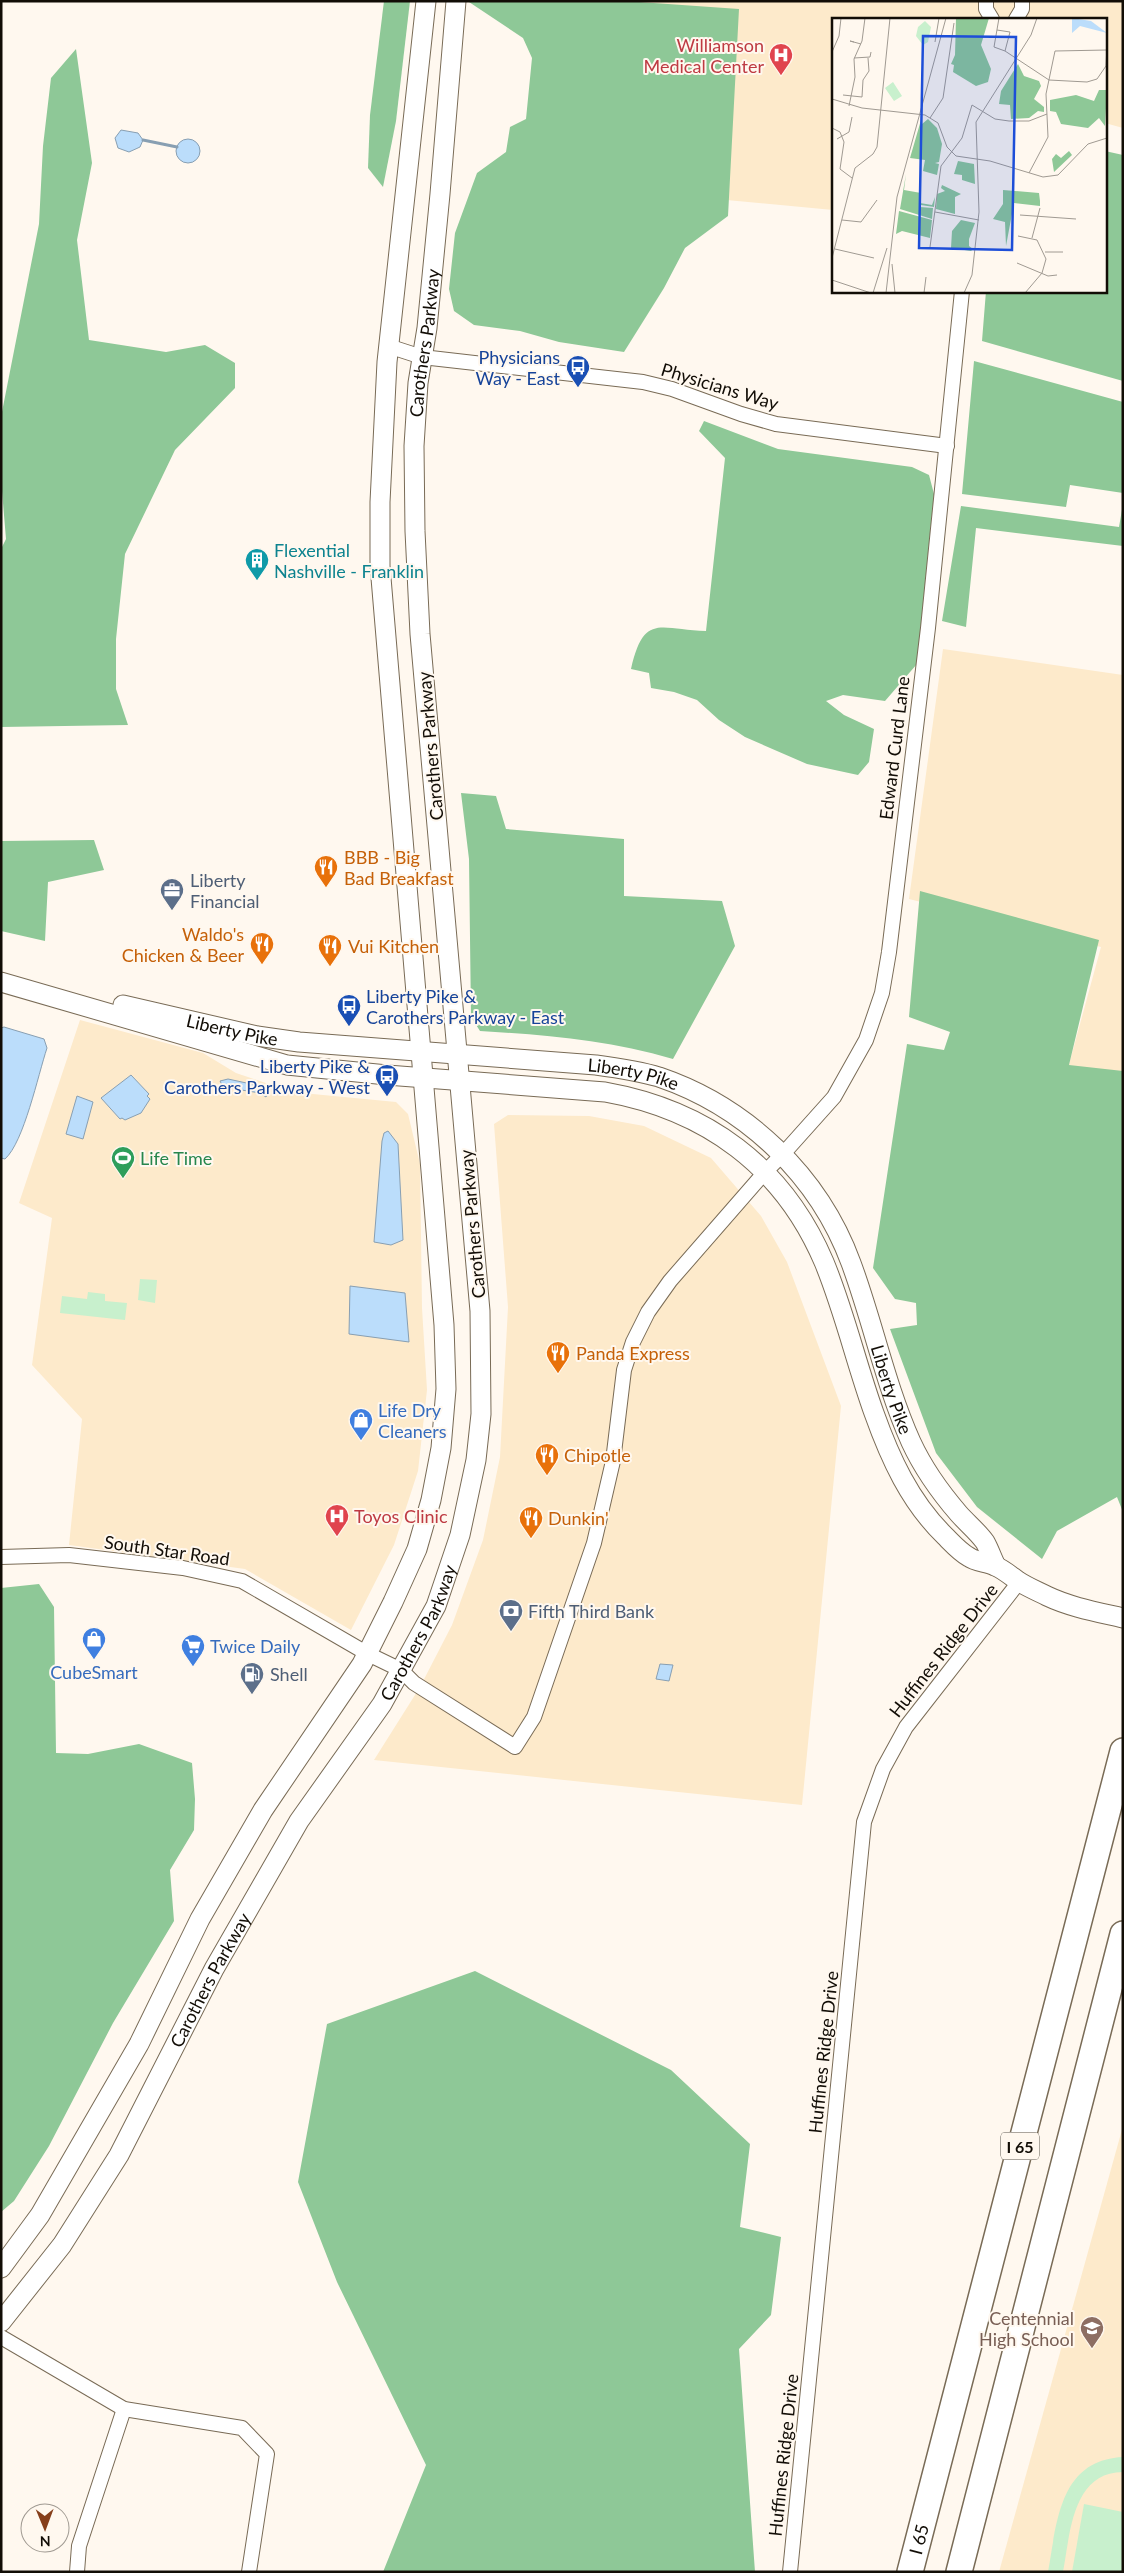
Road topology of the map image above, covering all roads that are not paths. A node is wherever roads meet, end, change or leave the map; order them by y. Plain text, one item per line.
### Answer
1 (426, 1) edge
2 (456, 1) edge
3 (986, 1) edge
4 (1022, 1) edge
5 (991, 18) edge
6 (1017, 18) edge
7 (962, 292) edge
8 (388, 354) junction
9 (422, 357) junction
10 (947, 446) junction
11 (1, 977) edge
12 (1, 982) edge
13 (421, 1051) junction
14 (457, 1054) junction
15 (424, 1077) junction
16 (460, 1080) junction
17 (783, 1154) junction
18 (765, 1172) junction
19 (871, 1326) junction
20 (847, 1333) junction
21 (1, 1557) edge
22 (996, 1566) junction
23 (1020, 1582) junction
24 (1123, 1618) edge
25 (368, 1654) junction
26 (401, 1670) junction
27 (515, 1747) joint
28 (1123, 1752) edge
29 (1123, 1934) edge
30 (1, 2268) edge
31 (1, 2322) edge
32 (1, 2337) edge
33 (124, 2409) junction
34 (978, 2494) junction
35 (918, 2541) junction
36 (77, 2572) edge
37 (249, 2572) edge
38 (790, 2572) edge
39 (902, 2572) edge
40 (910, 2572) edge
41 (959, 2572) edge
42 (974, 2572) edge

1 - 8 main road, Carothers Parkway
2 - 9 main road, Carothers Parkway
3 - 5 street
4 - 6 street
7 - 10 street, Edward Curd Lane
8 - 9 street, Physicians Way
8 - 13 main road, Carothers Parkway
9 - 10 street, Physicians Way
9 - 14 main road, Carothers Parkway
10 - 17 street, Edward Curd Lane
11 - 13 main road, Liberty Pike
12 - 15 main road, Liberty Pike
13 - 14 main road, Liberty Pike
13 - 15 main road, Carothers Parkway
14 - 16 main road, Carothers Parkway
14 - 17 main road, Liberty Pike
15 - 16 main road, Liberty Pike
15 - 25 main road, Carothers Parkway
16 - 18 main road, Liberty Pike
16 - 26 main road, Carothers Parkway
17 - 18 street, Edward Curd Lane
17 - 19 main road, Liberty Pike
18 - 20 main road, Liberty Pike
18 - 27 street, Edward Curd Lane
19 - 20 main road
19 - 22 main road, Liberty Pike
20 - 22 main road, Liberty Pike
21 - 25 street, South Star Road
22 - 23 main road, Liberty Pike
23 - 24 main road, Liberty Pike
23 - 38 street, Huffines Ridge Drive
25 - 26 street, South Star Road
25 - 30 main road, Carothers Parkway
26 - 27 street, South Star Road
26 - 31 main road, Carothers Parkway
28 - 35 highway, I 65 / I 65
29 - 34 highway, I 65
32 - 33 street
33 - 36 street
33 - 37 street
34 - 41 highway, I 65
34 - 42 highway
35 - 39 highway
35 - 40 highway, I 65 / I 65

